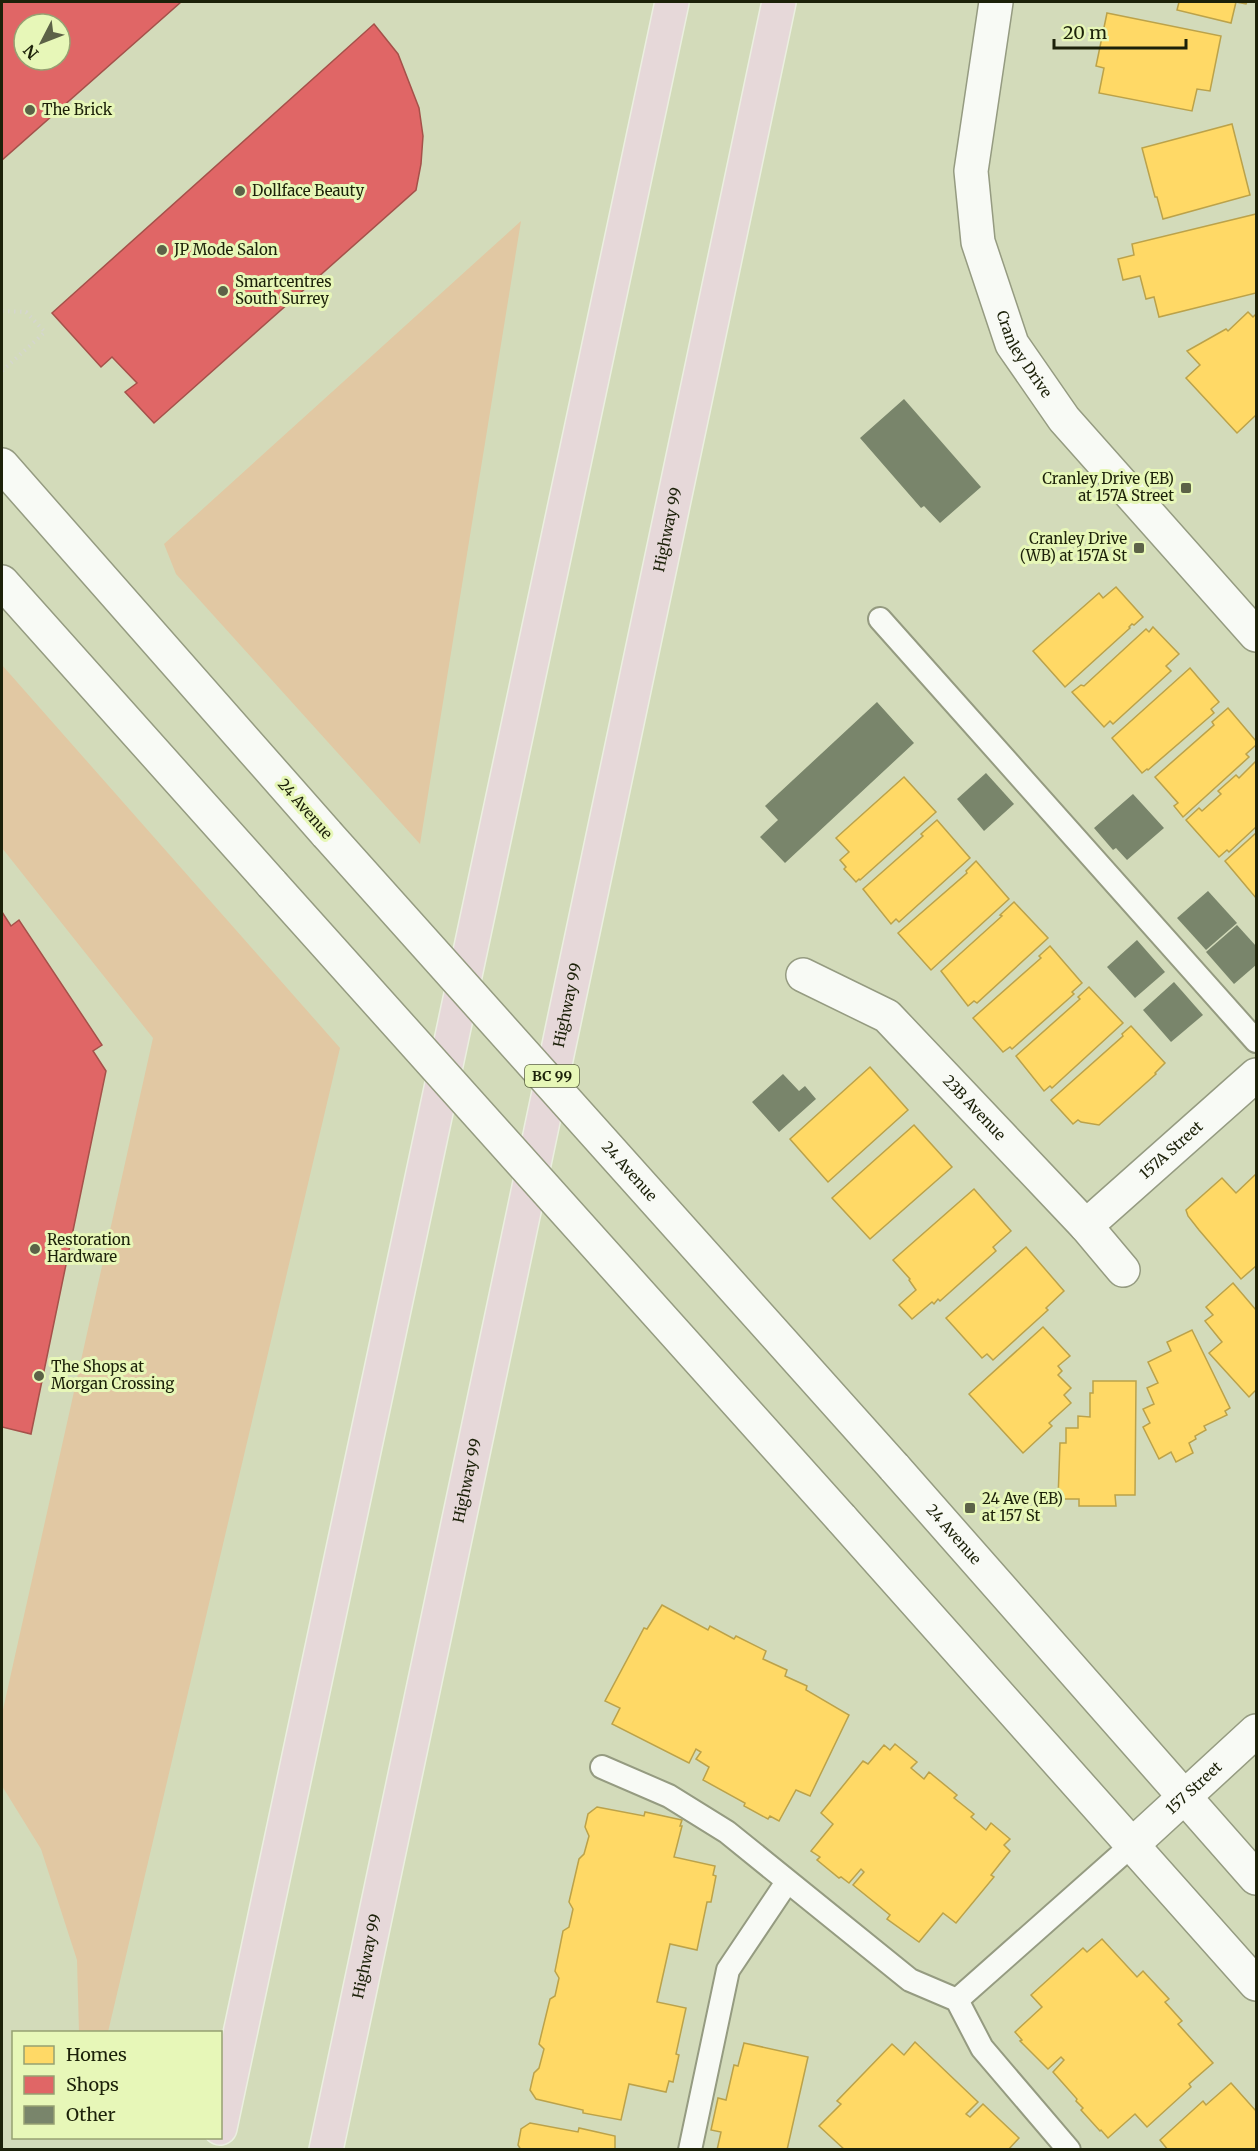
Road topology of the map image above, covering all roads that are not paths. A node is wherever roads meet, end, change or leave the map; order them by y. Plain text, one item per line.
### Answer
1 (672, 2) edge
2 (779, 2) edge
3 (996, 2) edge
4 (2, 465) edge
5 (2, 582) edge
6 (880, 620) dead end
7 (1257, 634) edge
8 (803, 975) dead end
9 (1257, 1041) edge
10 (1257, 1075) edge
11 (1086, 1226) junction
12 (1123, 1270) dead end
13 (1257, 1731) edge
14 (602, 1767) dead end
15 (1184, 1797) junction
16 (1132, 1845) junction
17 (1257, 1878) edge
18 (787, 1882) junction
19 (1257, 1984) edge
20 (957, 2000) junction
21 (222, 2119) edge
22 (326, 2150) edge
23 (690, 2150) edge
24 (1069, 2150) edge

1 - 21 highway
2 - 22 highway, Highway 99 / BC 99
3 - 7 main road, Cranley Drive
4 - 15 main road, 24 Avenue, bridge
5 - 16 main road, bridge
6 - 9 lane
8 - 11 main road, 23B Avenue
10 - 11 main road, 157A Street
11 - 12 main road, 23B Avenue
13 - 15 main road, 157 Street
14 - 18 lane
15 - 16 main road, 157 Street
15 - 17 main road, 24 Avenue
16 - 19 main road
16 - 20 lane
18 - 20 lane
18 - 23 lane
20 - 24 lane

